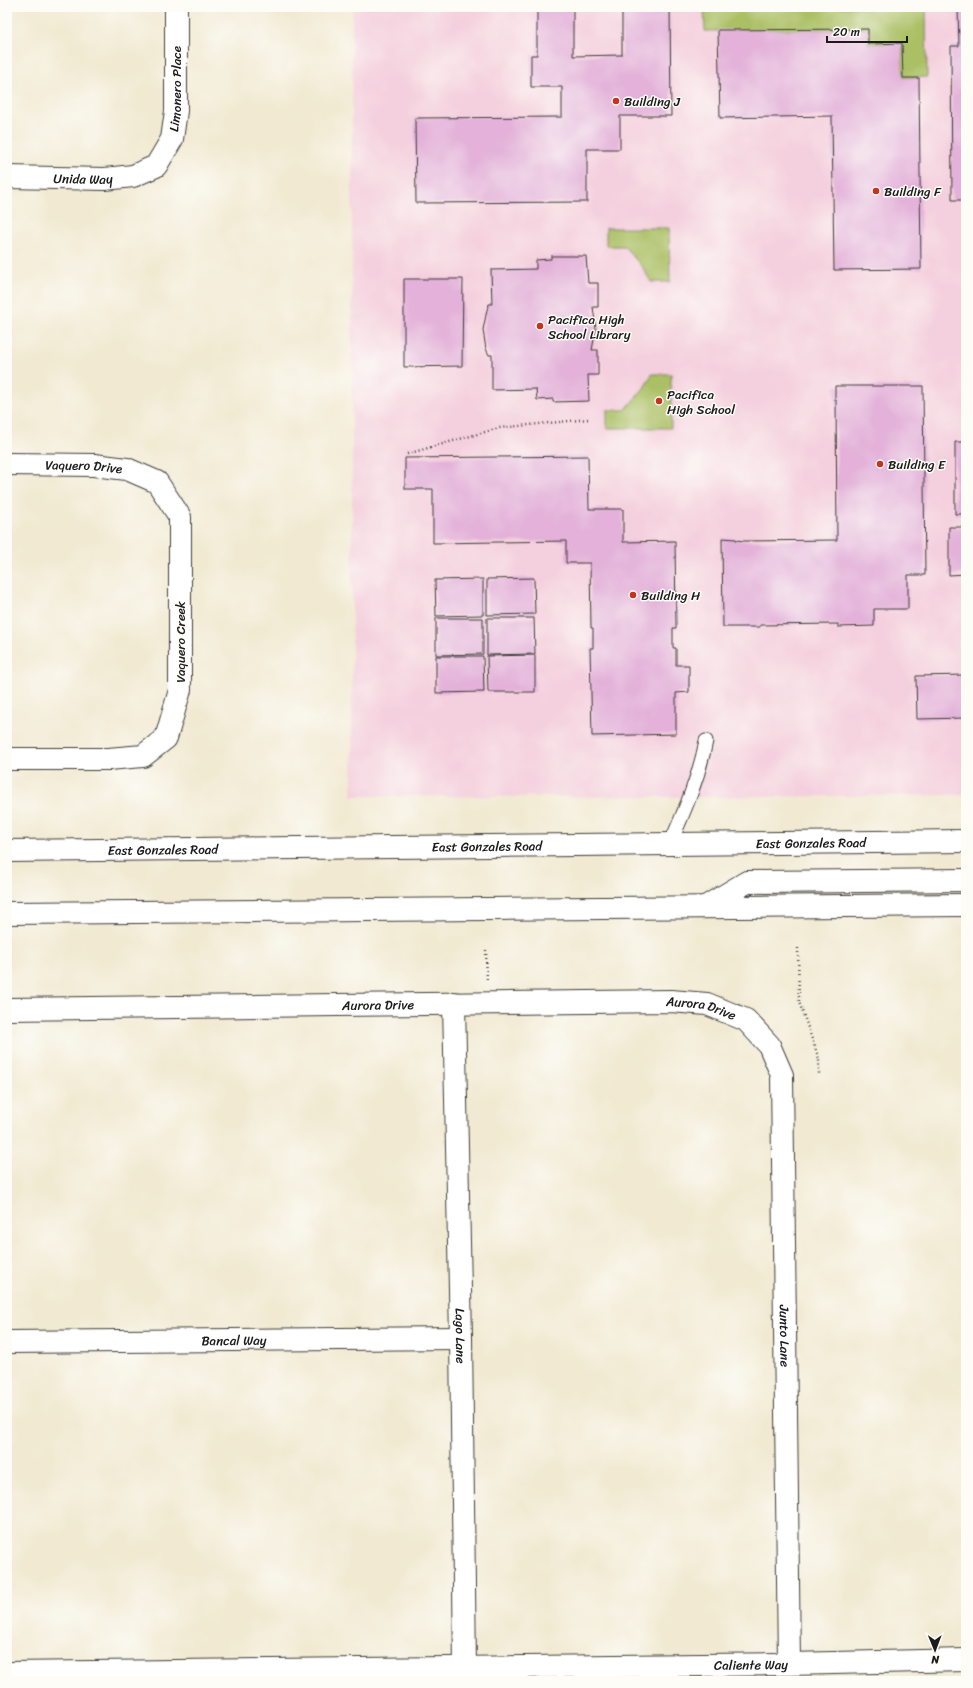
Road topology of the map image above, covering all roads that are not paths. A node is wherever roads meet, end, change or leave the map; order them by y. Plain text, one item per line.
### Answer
1 (176, 7) edge
2 (156, 166) joint
3 (7, 177) edge
4 (7, 464) edge
5 (157, 482) joint
6 (706, 741) dead end
7 (7, 759) edge
8 (966, 841) edge
9 (670, 844) junction
10 (7, 851) edge
11 (966, 880) edge
12 (966, 905) edge
13 (706, 906) junction
14 (7, 913) edge
15 (454, 1003) junction
16 (7, 1009) edge
17 (746, 1020) joint
18 (461, 1338) junction
19 (7, 1342) edge
20 (966, 1660) edge
21 (789, 1664) junction
22 (465, 1668) junction
23 (7, 1673) edge
24 (272, 1675) edge

1 - 2 street, Limonero Place
2 - 3 street, Unida Way
4 - 5 street, Vaquero Drive
5 - 7 street, Vaquero Creek
6 - 9 lane
8 - 9 street, East Gonzales Road
9 - 10 street, East Gonzales Road
11 - 13 street
12 - 13 street
13 - 14 street
15 - 16 street, Aurora Drive
15 - 17 street, Aurora Drive
15 - 18 street, Lago Lane
17 - 21 street, Junto Lane
18 - 19 street, Bancal Way
18 - 22 street, Lago Lane
20 - 21 street, Caliente Way
21 - 22 street, Caliente Way
22 - 24 street, Caliente Way
23 - 24 street, Caliente Way

